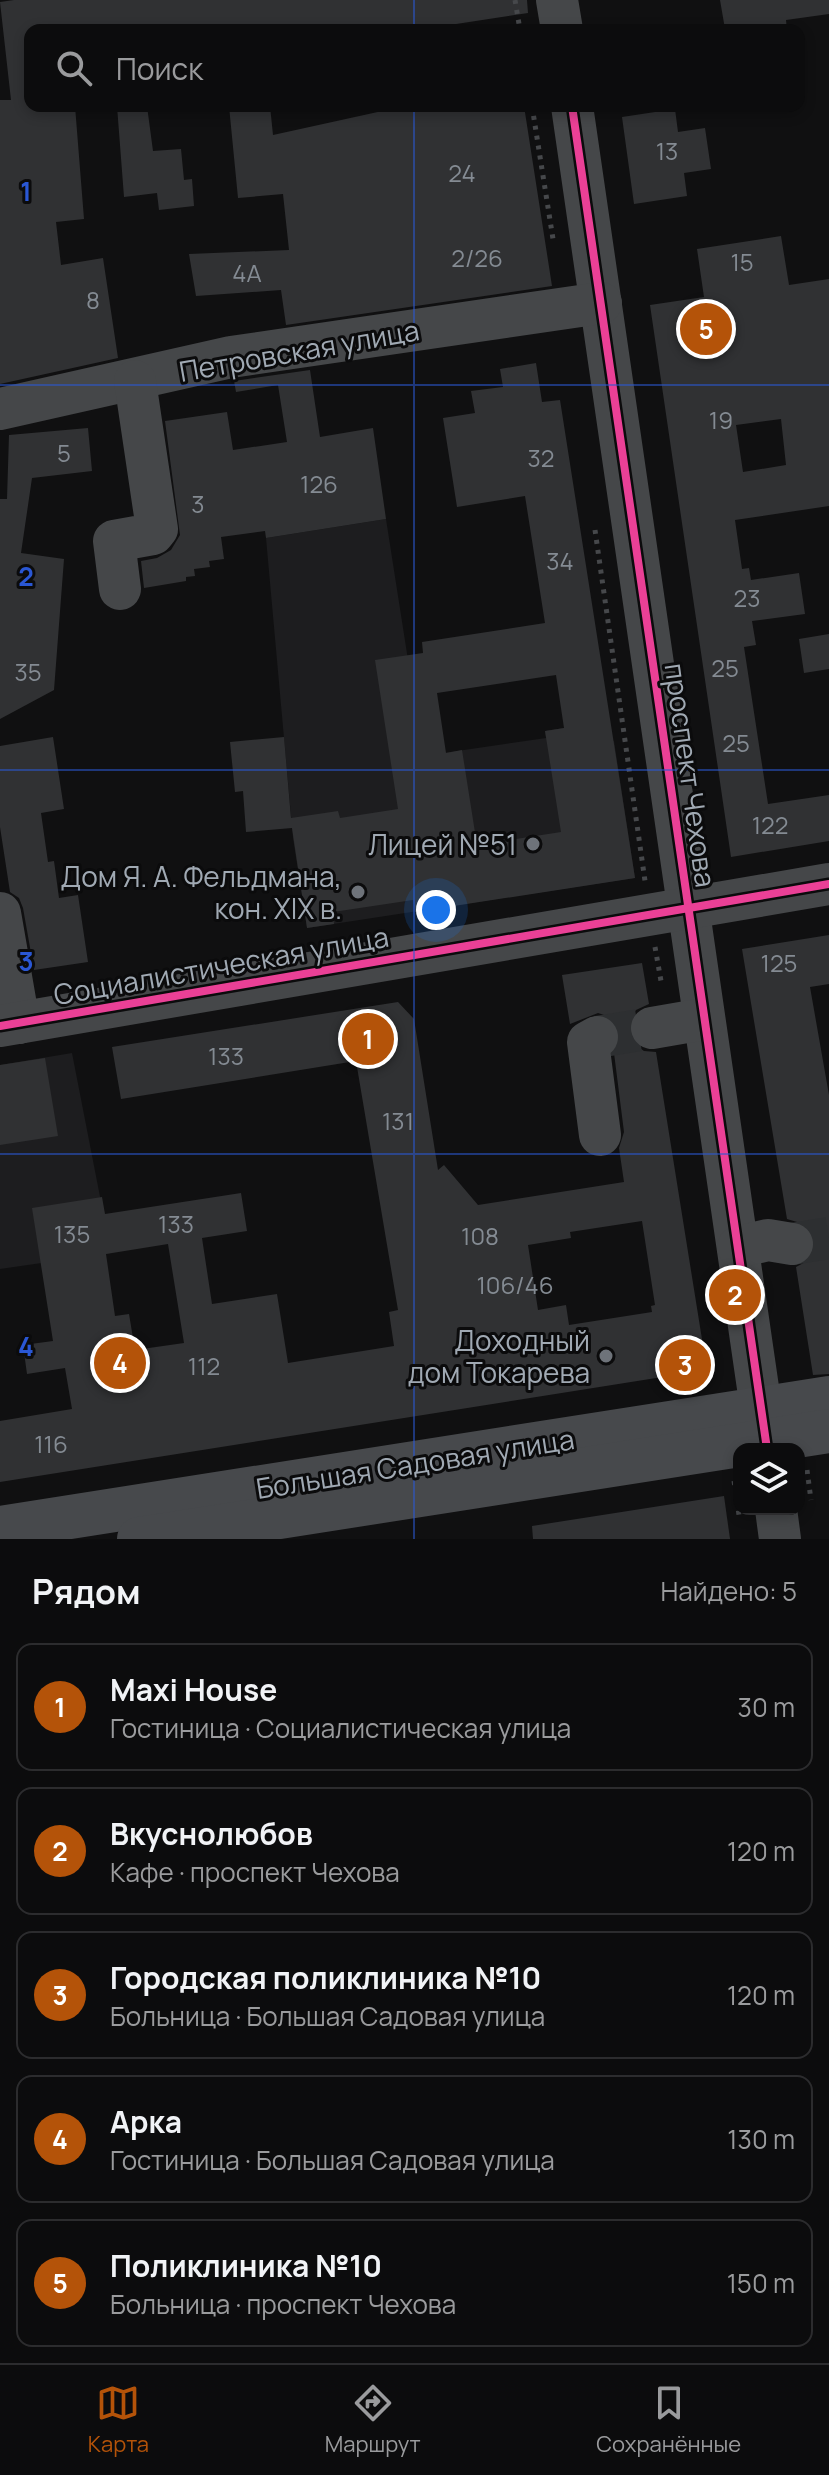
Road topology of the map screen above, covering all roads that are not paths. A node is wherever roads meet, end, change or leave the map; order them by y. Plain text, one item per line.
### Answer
1 (557, 0) edge
2 (561, 24) edge
3 (573, 112) edge
4 (601, 303) junction
5 (135, 381) junction
6 (0, 409) edge
7 (120, 589) dead end
8 (829, 884) edge
9 (687, 906) junction
10 (0, 913) edge
11 (10, 1024) edge
12 (597, 1037) dead end
13 (600, 1135) dead end
14 (792, 1244) tunnel mouth
15 (738, 1247) junction
16 (829, 1398) edge
17 (829, 1431) edge
18 (765, 1433) edge
19 (758, 1516) edge
20 (0, 1528) edge
21 (139, 1539) edge
22 (780, 1539) edge

1 - 2 street
3 - 4 street, проспект Чехова
4 - 5 street, Петровская улица
4 - 9 street, проспект Чехова
5 - 6 street, Петровская улица
5 - 7 street
8 - 9 street, Социалистическая улица
9 - 11 street, Социалистическая улица
9 - 15 street, проспект Чехова
10 - 11 street
12 - 13 street
14 - 15 street
15 - 18 street, проспект Чехова
16 - 18 main road, Большая Садовая улица
17 - 18 main road, Большая Садовая улица
18 - 20 main road, Большая Садовая улица
18 - 21 main road, Большая Садовая улица
19 - 22 street

